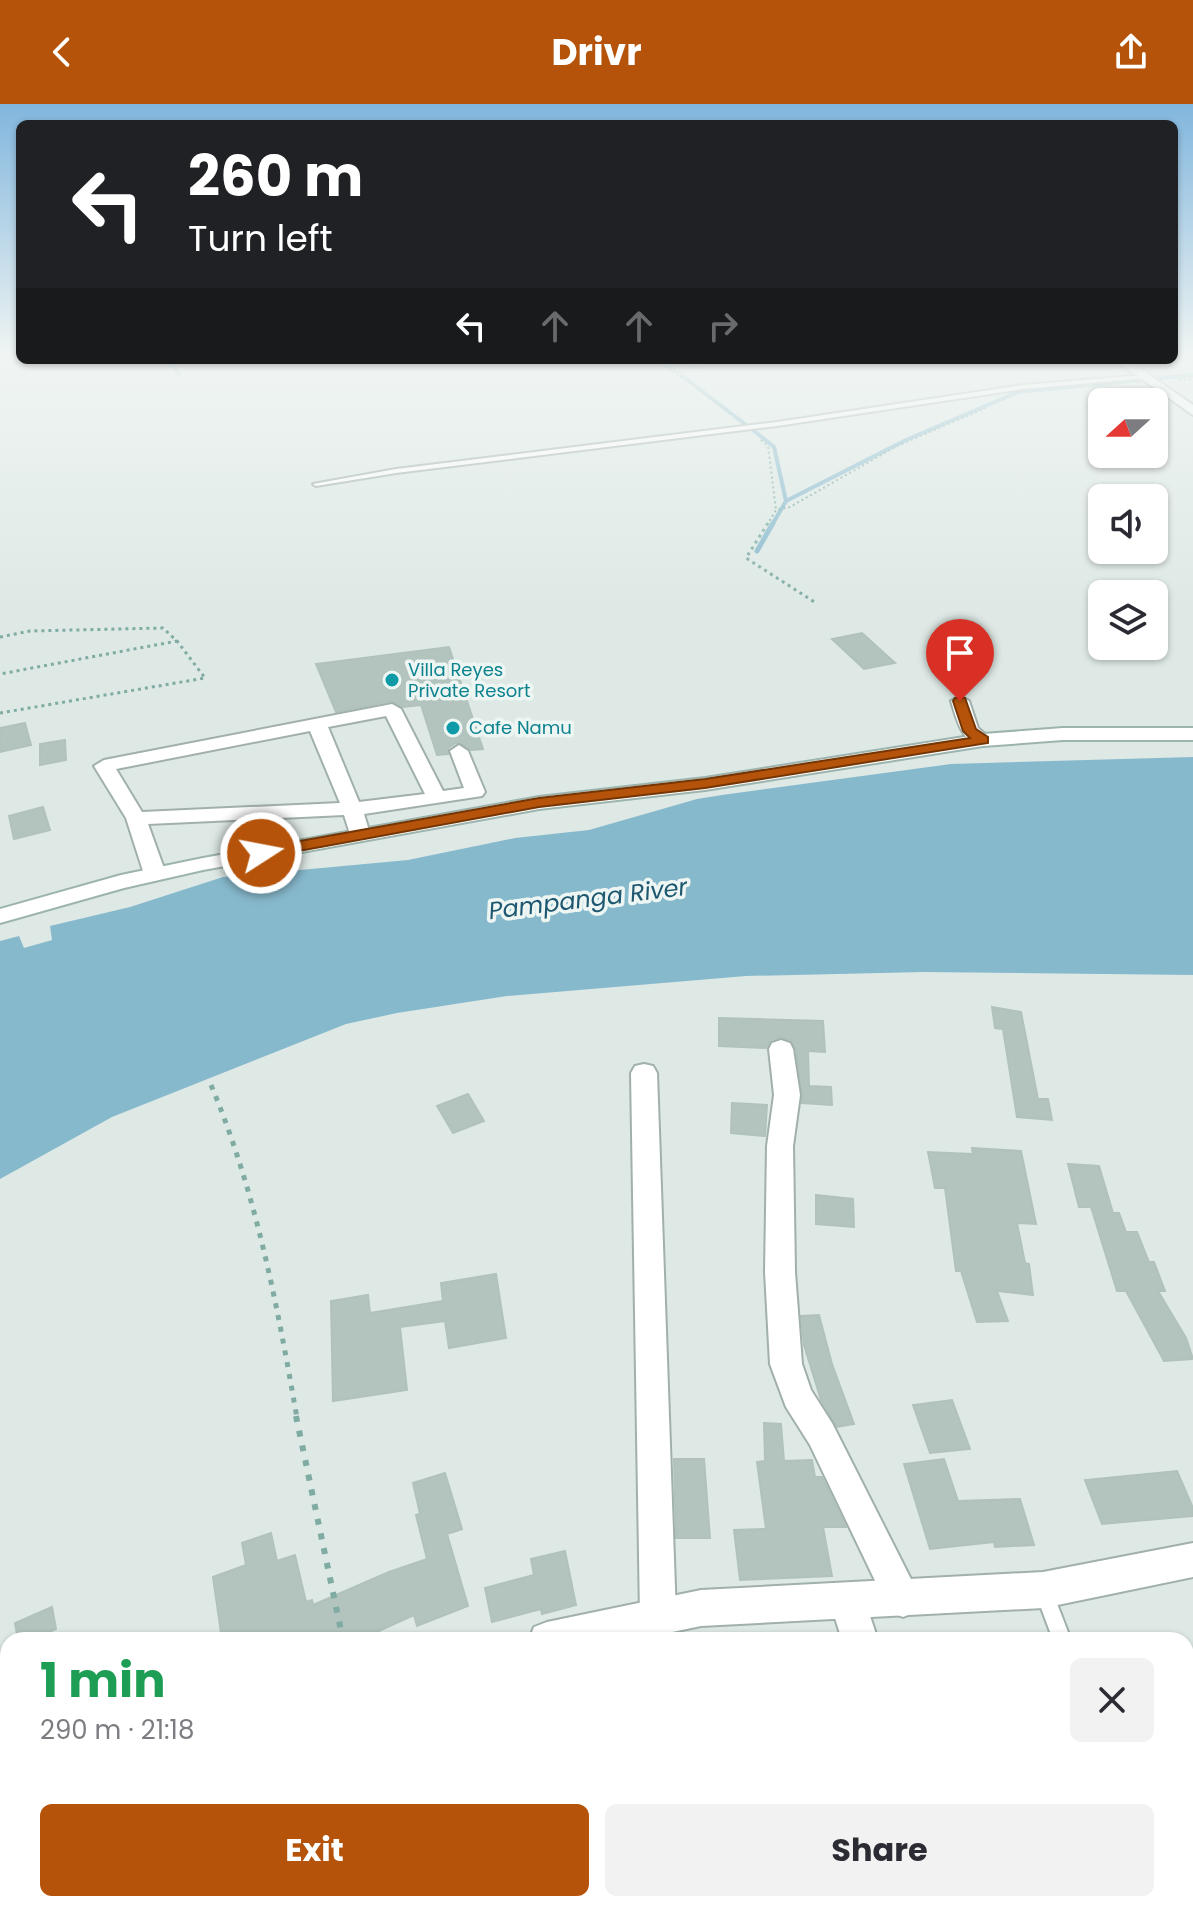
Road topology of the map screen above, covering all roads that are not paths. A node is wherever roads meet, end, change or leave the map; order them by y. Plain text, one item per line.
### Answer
1 (660, 438) edge
2 (316, 484) dead end
3 (960, 701) dead end
4 (317, 724) junction
5 (1193, 734) edge
6 (983, 740) junction
7 (459, 751) dead end
8 (437, 798) junction
9 (352, 809) junction
10 (136, 818) junction
11 (360, 834) junction
12 (155, 874) junction
13 (0, 916) edge
14 (781, 1049) dead end
15 (644, 1073) dead end
16 (1190, 1567) edge
17 (1043, 1590) junction
18 (903, 1599) junction
19 (848, 1602) junction
20 (658, 1616) junction
21 (584, 1632) edge
22 (857, 1632) edge
23 (1059, 1632) edge

1 - 2 lane
3 - 6 street
4 - 8 street
4 - 9 street
4 - 10 street
5 - 6 street
6 - 11 street
7 - 8 street
8 - 9 street
9 - 10 street
9 - 11 street
10 - 12 street
11 - 12 street
12 - 13 street
14 - 18 street
15 - 20 street
16 - 17 street
17 - 18 street
17 - 23 lane
18 - 19 street
19 - 20 street
19 - 22 street
20 - 21 street

